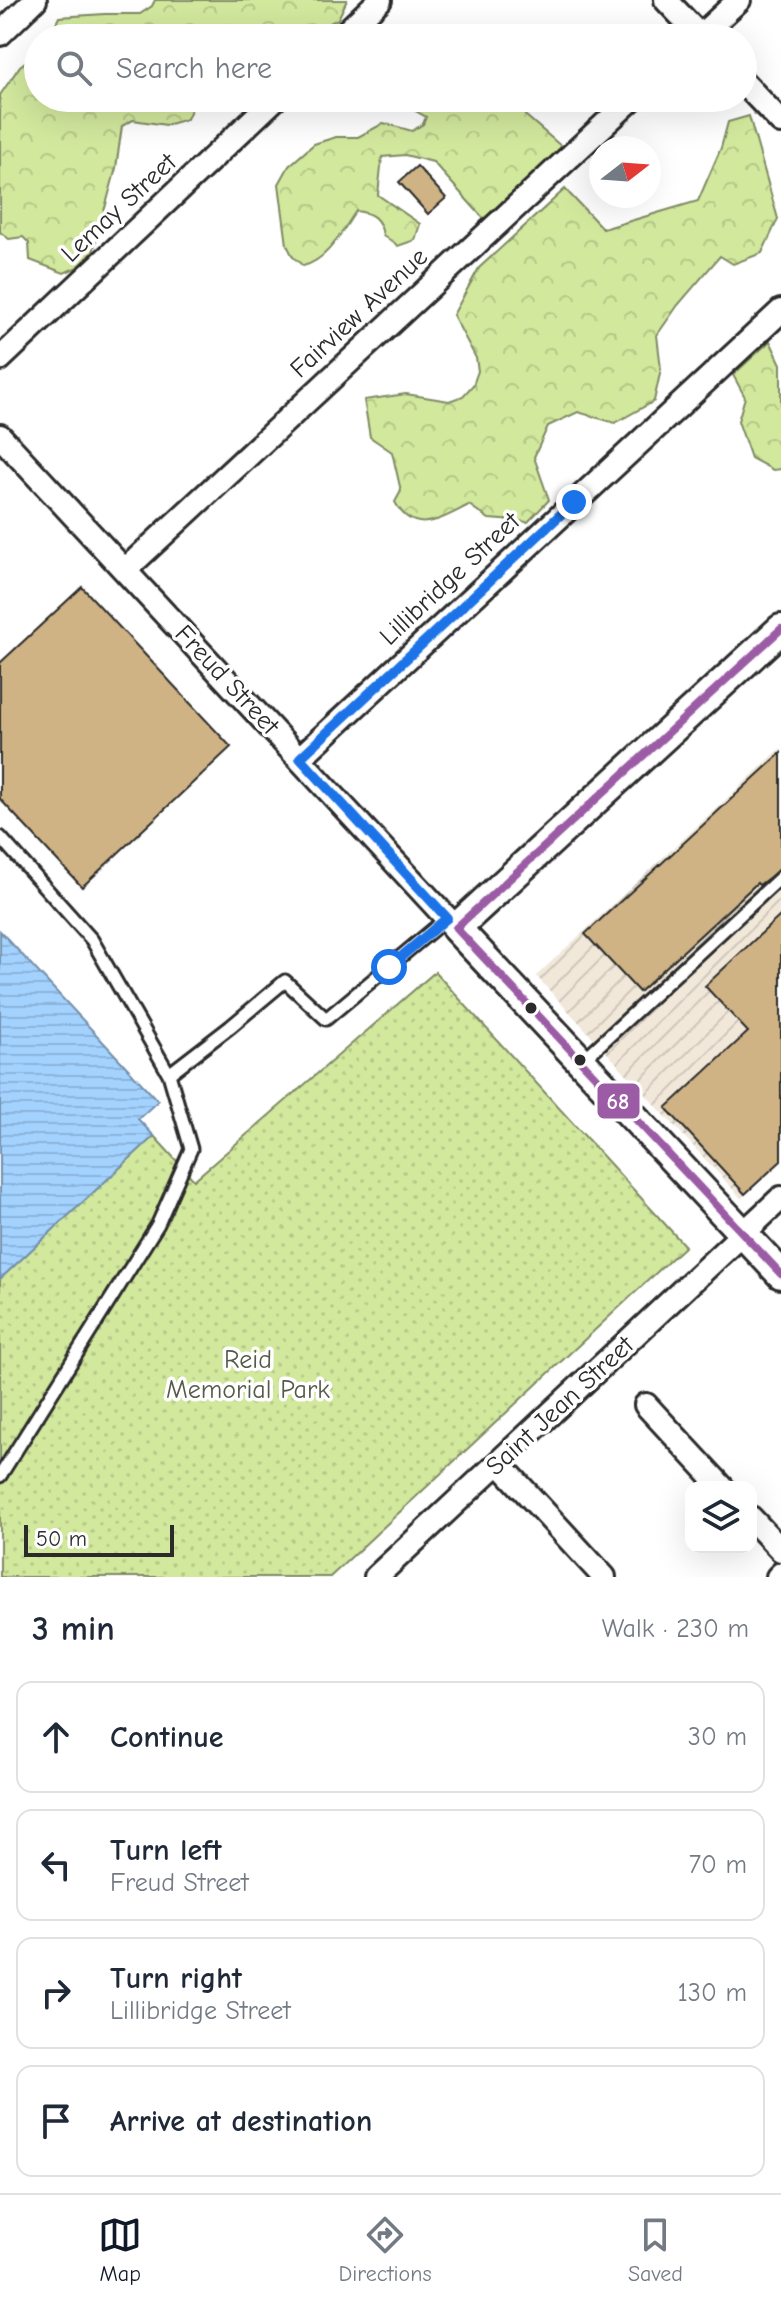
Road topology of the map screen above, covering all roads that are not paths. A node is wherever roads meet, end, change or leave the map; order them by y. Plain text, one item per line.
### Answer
1 (35, 0) edge
2 (380, 0) edge
3 (666, 0) edge
4 (739, 0) edge
5 (355, 24) edge
6 (688, 24) edge
7 (714, 24) edge
8 (0, 34) edge
9 (757, 97) edge
10 (261, 112) edge
11 (618, 112) edge
12 (781, 122) edge
13 (781, 311) edge
14 (0, 359) edge
15 (2, 441) edge
16 (125, 570) junction
17 (781, 629) edge
18 (300, 758) junction
19 (0, 837) edge
20 (781, 877) edge
21 (452, 923) junction
22 (582, 1061) junction
23 (169, 1074) junction
24 (781, 1198) edge
25 (743, 1233) junction
26 (781, 1274) edge
27 (646, 1405) dead end
28 (499, 1463) junction
29 (0, 1476) edge
30 (716, 1481) edge
31 (757, 1524) edge
32 (781, 1550) edge
33 (376, 1577) edge
34 (604, 1577) edge

1 - 8 street
2 - 5 street
3 - 6 street
4 - 7 street
9 - 12 street
10 - 14 street, Lemay Street
11 - 16 street, Fairview Avenue
13 - 18 street, Lillibridge Street
15 - 16 street, Freud Street
16 - 18 street, Freud Street
17 - 21 street
18 - 21 street, Freud Street
19 - 23 lane
20 - 22 lane
21 - 22 street, Freud Street
21 - 23 lane
22 - 25 street, Freud Street
23 - 29 lane
24 - 25 street, Saint Jean Street
25 - 26 street, Freud Street
25 - 28 street, Saint Jean Street
27 - 30 street
28 - 33 street, Saint Jean Street
28 - 34 street
31 - 32 street

